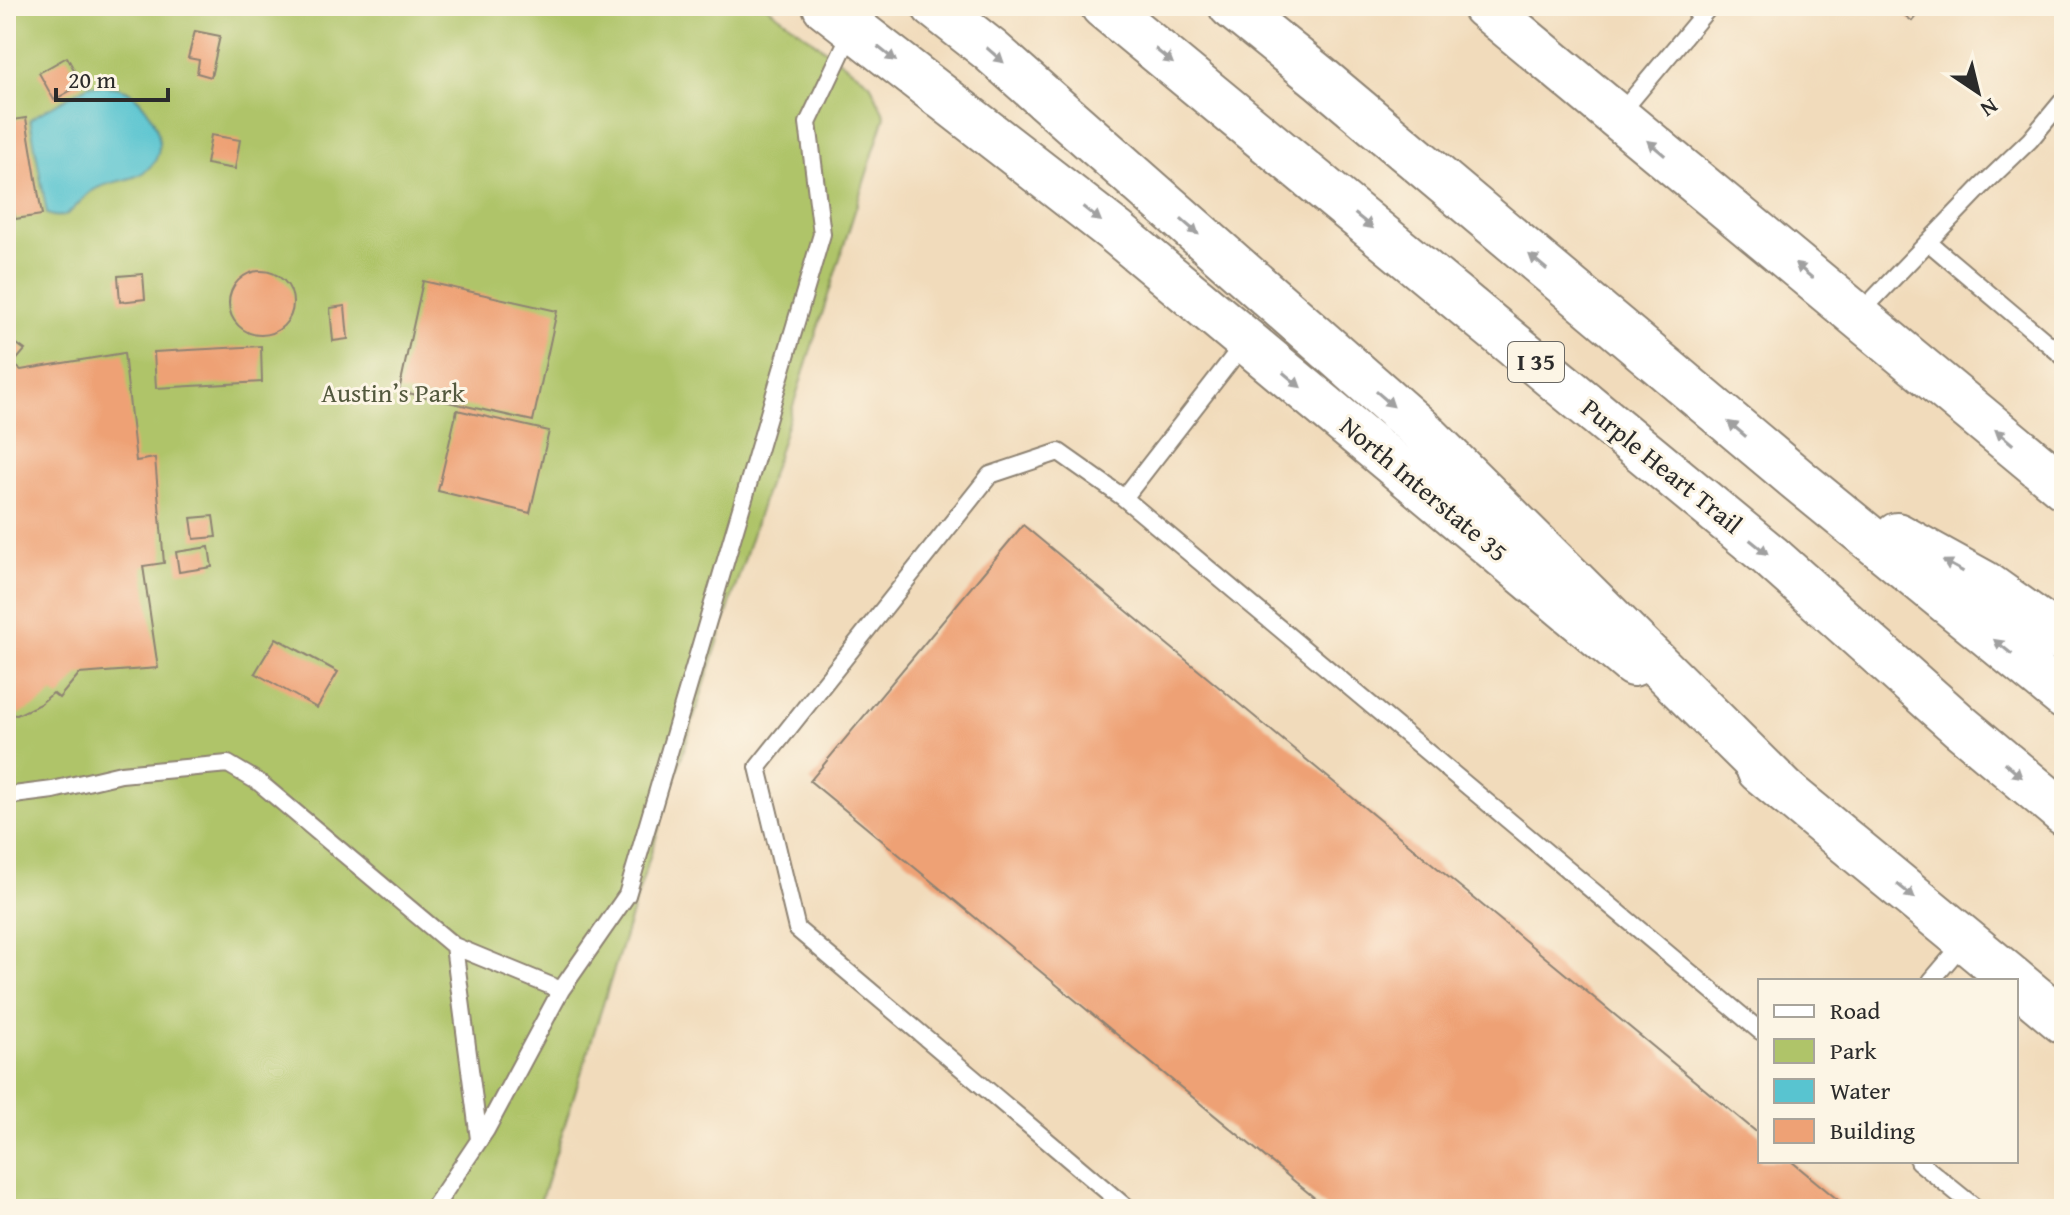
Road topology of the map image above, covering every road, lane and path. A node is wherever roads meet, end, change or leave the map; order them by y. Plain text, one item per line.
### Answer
1 (934, 6) edge
2 (1103, 6) edge
3 (1231, 6) edge
4 (1258, 6) edge
5 (1484, 6) edge
6 (1710, 6) edge
7 (839, 16) edge
8 (1320, 78) junction
9 (2064, 99) edge
10 (1618, 116) junction
11 (1928, 242) junction
12 (1858, 316) junction
13 (1246, 341) junction
14 (2064, 357) edge
15 (1797, 479) junction
16 (2064, 487) edge
17 (1124, 498) junction
18 (2064, 640) edge
19 (2064, 697) edge
20 (1788, 794) junction
21 (6, 796) edge
22 (2064, 813) edge
23 (1966, 939) junction
24 (454, 946) junction
25 (1933, 979) edge
26 (2012, 979) edge
27 (2018, 984) edge
28 (561, 990) junction
29 (2064, 1022) edge
30 (1758, 1029) edge
31 (479, 1139) junction
32 (1920, 1163) edge
33 (433, 1209) edge
34 (1128, 1209) edge
35 (1977, 1209) edge

1 -> 20 main road
2 -> 22 main road, Purple Heart Trail / I 35
3 - 8 main road
4 - 8 main road
5 - 10 main road
6 - 10 lane
7 -> 13 main road, North Interstate 35
7 - 28 lane
15 -> 8 main road
9 - 11 lane
12 -> 10 main road
11 - 12 lane
11 - 14 lane
16 -> 12 main road
13 - 17 lane
13 -> 20 main road, North Interstate 35
18 -> 15 main road
19 -> 15 main road
17 - 30 lane
17 - 34 lane
20 -> 23 main road, North Interstate 35
21 - 24 lane
23 - 25 lane
23 - 26 main road, North Interstate 35
24 - 28 lane
24 - 31 lane
27 - 29 main road, North Interstate 35
28 - 31 lane
31 - 33 lane
32 - 35 lane

